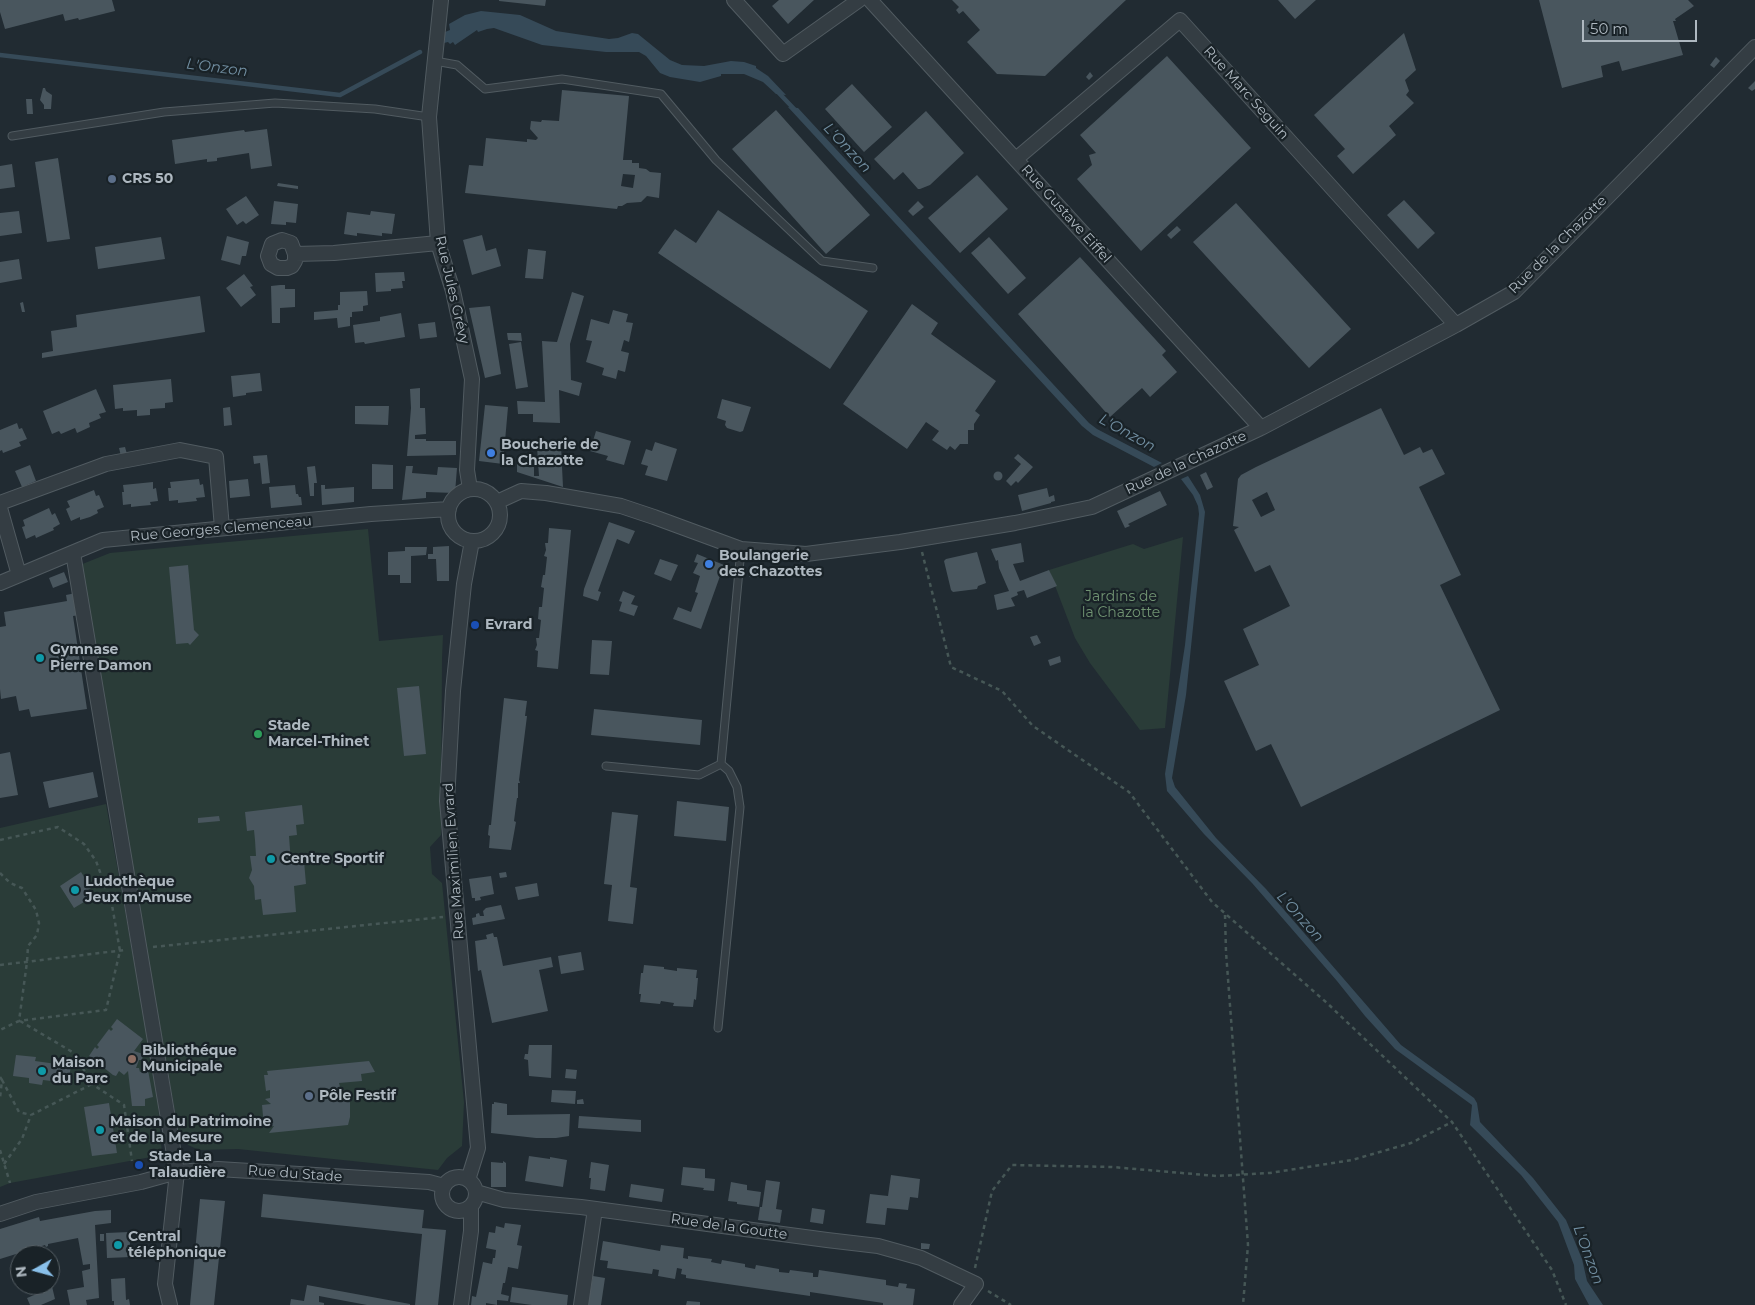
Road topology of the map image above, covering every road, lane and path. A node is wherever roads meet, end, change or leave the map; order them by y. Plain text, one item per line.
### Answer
1 (441, 0) edge
2 (734, 0) edge
3 (859, 0) edge
4 (870, 0) edge
5 (1755, 47) edge
6 (435, 61) junction
7 (429, 117) junction
8 (12, 136) dead end
9 (1016, 159) junction
10 (438, 243) junction
11 (296, 254) dead end
12 (873, 268) dead end
13 (1456, 326) junction
14 (1261, 428) junction
15 (470, 489) junction
16 (497, 502) junction
17 (0, 503) edge
18 (0, 508) edge
19 (449, 509) junction
20 (222, 528) junction
21 (918, 539) junction
22 (472, 542) junction
23 (740, 550) junction
24 (73, 553) junction
25 (19, 575) junction
26 (0, 583) edge
27 (721, 764) junction
28 (606, 766) dead end
29 (0, 840) edge
30 (0, 873) edge
31 (1225, 914) junction
32 (458, 916) junction
33 (139, 948) junction
34 (120, 951) junction
35 (27, 962) junction
36 (0, 965) edge
37 (19, 1021) junction
38 (718, 1028) dead end
39 (0, 1029) edge
40 (1, 1078) edge
41 (92, 1084) junction
42 (0, 1098) edge
43 (31, 1115) junction
44 (1452, 1122) junction
45 (0, 1152) edge
46 (132, 1161) dead end
47 (4, 1164) junction
48 (177, 1172) junction
49 (1243, 1174) junction
50 (468, 1180) junction
51 (10, 1183) dead end
52 (444, 1186) junction
53 (476, 1192) junction
54 (471, 1206) junction
55 (595, 1209) junction
56 (0, 1214) edge
57 (974, 1283) junction
58 (170, 1305) edge
59 (461, 1305) edge
60 (581, 1305) edge
61 (961, 1305) edge
62 (1011, 1305) edge
63 (1243, 1305) edge
64 (1566, 1305) edge

1 - 6 street, Rue Jules Grévy
2 - 3 street
4 - 9 street, Rue Gustave Eiffel
5 - 13 street, Rue de la Chazotte
6 - 7 street, Rue Jules Grévy
6 - 12 lane
7 - 8 lane
7 - 10 street, Rue Jules Grévy
9 - 13 street, Rue Marc Seguin
9 - 14 street, Rue Gustave Eiffel
10 - 11 street
10 - 15 street, Rue Jules Grévy
13 - 14 street, Rue de la Chazotte
14 - 21 street, Rue de la Chazotte
15 - 16 street
15 - 19 street
16 - 22 street
16 - 23 street, Rue de la Chazotte
17 - 20 street
18 - 25 street
19 - 20 street, Rue Georges Clemenceau
19 - 22 street
20 - 24 street, Rue Georges Clemenceau
21 - 23 street, Rue de la Chazotte
21 - 31 path
22 - 32 street, Rue Maximilien Evrard
23 - 27 lane
24 - 25 street, Rue Georges Clemenceau
24 - 33 street
25 - 26 street, Rue Georges Clemenceau
27 - 28 lane
27 - 38 lane
29 - 34 path
30 - 35 path
31 - 44 path
31 - 49 path
32 - 33 path
32 - 50 street, Rue Maximilien Evrard
33 - 34 path
33 - 48 street
34 - 35 path
34 - 37 path
35 - 36 path
35 - 37 path
37 - 39 path
37 - 41 path
40 - 42 path
40 - 43 path
41 - 43 path
41 - 46 path
43 - 47 path
44 - 49 path
44 - 64 path
45 - 47 path
47 - 51 path
48 - 52 street, Rue du Stade
48 - 56 street, Rue du Stade
48 - 58 street
49 - 57 path
49 - 63 path
50 - 52 street
50 - 53 street
52 - 54 street
53 - 54 street
53 - 55 street, Rue de la Goutte
54 - 59 street
55 - 57 street, Rue de la Goutte
55 - 60 street
57 - 61 street
57 - 62 path

